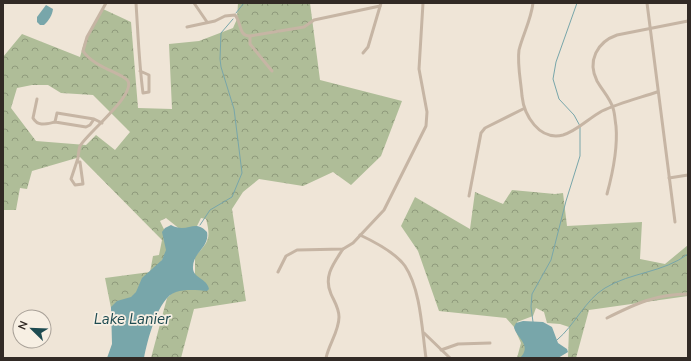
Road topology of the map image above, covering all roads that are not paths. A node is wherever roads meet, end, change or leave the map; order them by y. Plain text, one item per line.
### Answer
1 (106, 3) edge
2 (136, 3) edge
3 (194, 3) edge
4 (422, 3) edge
5 (533, 3) edge
6 (647, 3) edge
7 (381, 5) edge
8 (688, 21) edge
9 (207, 22) junction
10 (187, 28) dead end
11 (650, 28) junction
12 (250, 36) junction
13 (363, 53) dead end
14 (140, 71) junction
15 (272, 71) dead end
16 (657, 92) junction
17 (37, 100) dead end
18 (523, 108) junction
19 (613, 108) junction
20 (94, 119) junction
21 (55, 122) junction
22 (102, 123) junction
23 (77, 162) junction
24 (688, 175) edge
25 (670, 178) junction
26 (607, 194) dead end
27 (469, 196) dead end
28 (675, 222) dead end
29 (360, 235) junction
30 (343, 249) junction
31 (278, 272) dead end
32 (688, 294) edge
33 (607, 318) dead end
34 (423, 333) junction
35 (490, 343) dead end
36 (441, 350) junction
37 (326, 358) edge
38 (426, 358) edge
39 (450, 358) edge

1 - 22 street
2 - 14 street
3 - 9 street
4 - 29 street
5 - 18 street
6 - 11 street
7 - 12 street
7 - 13 street
8 - 11 street
9 - 10 street
9 - 12 street
11 - 16 street
11 - 19 street
12 - 15 street
14 - 14 street
16 - 19 street
16 - 25 street
17 - 21 street
18 - 19 street
18 - 27 street
19 - 26 street
20 - 21 street
20 - 21 street
20 - 22 street
22 - 23 street
23 - 23 street
24 - 25 street
25 - 28 street
29 - 30 street
29 - 34 street
30 - 31 street
30 - 37 street
32 - 33 street
34 - 36 street
34 - 38 street
35 - 36 street
36 - 39 street

